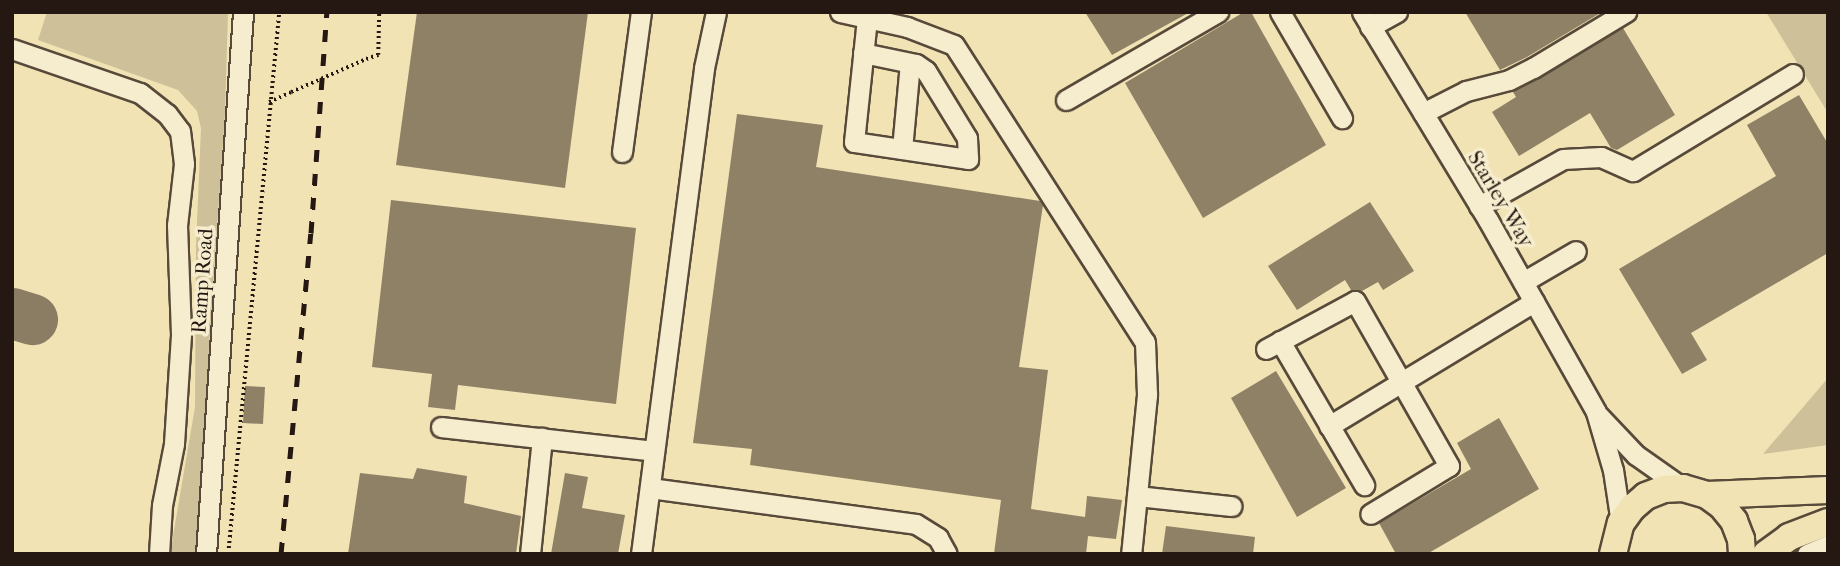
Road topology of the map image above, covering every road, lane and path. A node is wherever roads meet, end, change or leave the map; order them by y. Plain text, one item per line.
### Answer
1 (243, 12) edge
2 (279, 12) edge
3 (379, 12) edge
4 (641, 12) edge
5 (716, 12) edge
6 (840, 12) edge
7 (1218, 12) edge
8 (1280, 12) edge
9 (1397, 12) edge
10 (1626, 12) edge
11 (867, 18) junction
12 (1366, 19) edge
13 (12, 49) edge
14 (863, 53) junction
15 (910, 63) junction
16 (1793, 74) dead end
17 (1066, 100) dead end
18 (269, 102) junction
19 (1423, 113) junction
20 (1342, 118) dead end
21 (902, 149) junction
22 (622, 152) dead end
23 (1479, 206) junction
24 (1576, 251) dead end
25 (1523, 282) junction
26 (1534, 302) junction
27 (1400, 382) junction
28 (1596, 412) junction
29 (1329, 426) junction
30 (441, 427) dead end
31 (542, 438) junction
32 (654, 451) junction
33 (1364, 485) dead end
34 (650, 488) junction
35 (1828, 489) edge
36 (1695, 492) junction
37 (1137, 496) junction
38 (1231, 506) dead end
39 (1370, 514) dead end
40 (1828, 522) edge
41 (1613, 542) edge
42 (1828, 545) edge
43 (159, 554) edge
44 (206, 554) edge
45 (228, 554) edge
46 (530, 554) edge
47 (641, 554) edge
48 (947, 554) edge
49 (1131, 554) edge
50 (1742, 554) edge
51 (1766, 554) edge
52 (1807, 554) edge

1 - 44 street, Ramp Road
2 - 18 path
3 - 18 path, bridge
4 - 22 street
5 - 32 street
6 - 11 street
7 - 17 street
8 - 20 street
9 - 12 street
10 - 19 street
11 - 14 street
11 - 37 street
12 - 19 street, Starley Way
13 - 43 street
14 - 15 street
14 - 21 street
15 - 21 street
15 - 21 street
16 - 23 street
18 - 45 path
19 - 23 street, Starley Way
23 - 25 street, Starley Way
24 - 25 street
25 - 26 street, Starley Way
26 - 27 street
26 - 28 street, Starley Way
27 - 29 street
27 - 29 street
27 - 39 street
28 - 36 street
28 - 41 street
29 - 33 street
30 - 31 street
31 - 32 street
31 - 46 street
32 - 34 street
34 - 47 street
34 - 48 street
35 - 36 main road
36 - 41 main road
36 - 50 main road
37 - 38 street
37 - 49 street
40 - 51 main road
42 - 52 street

